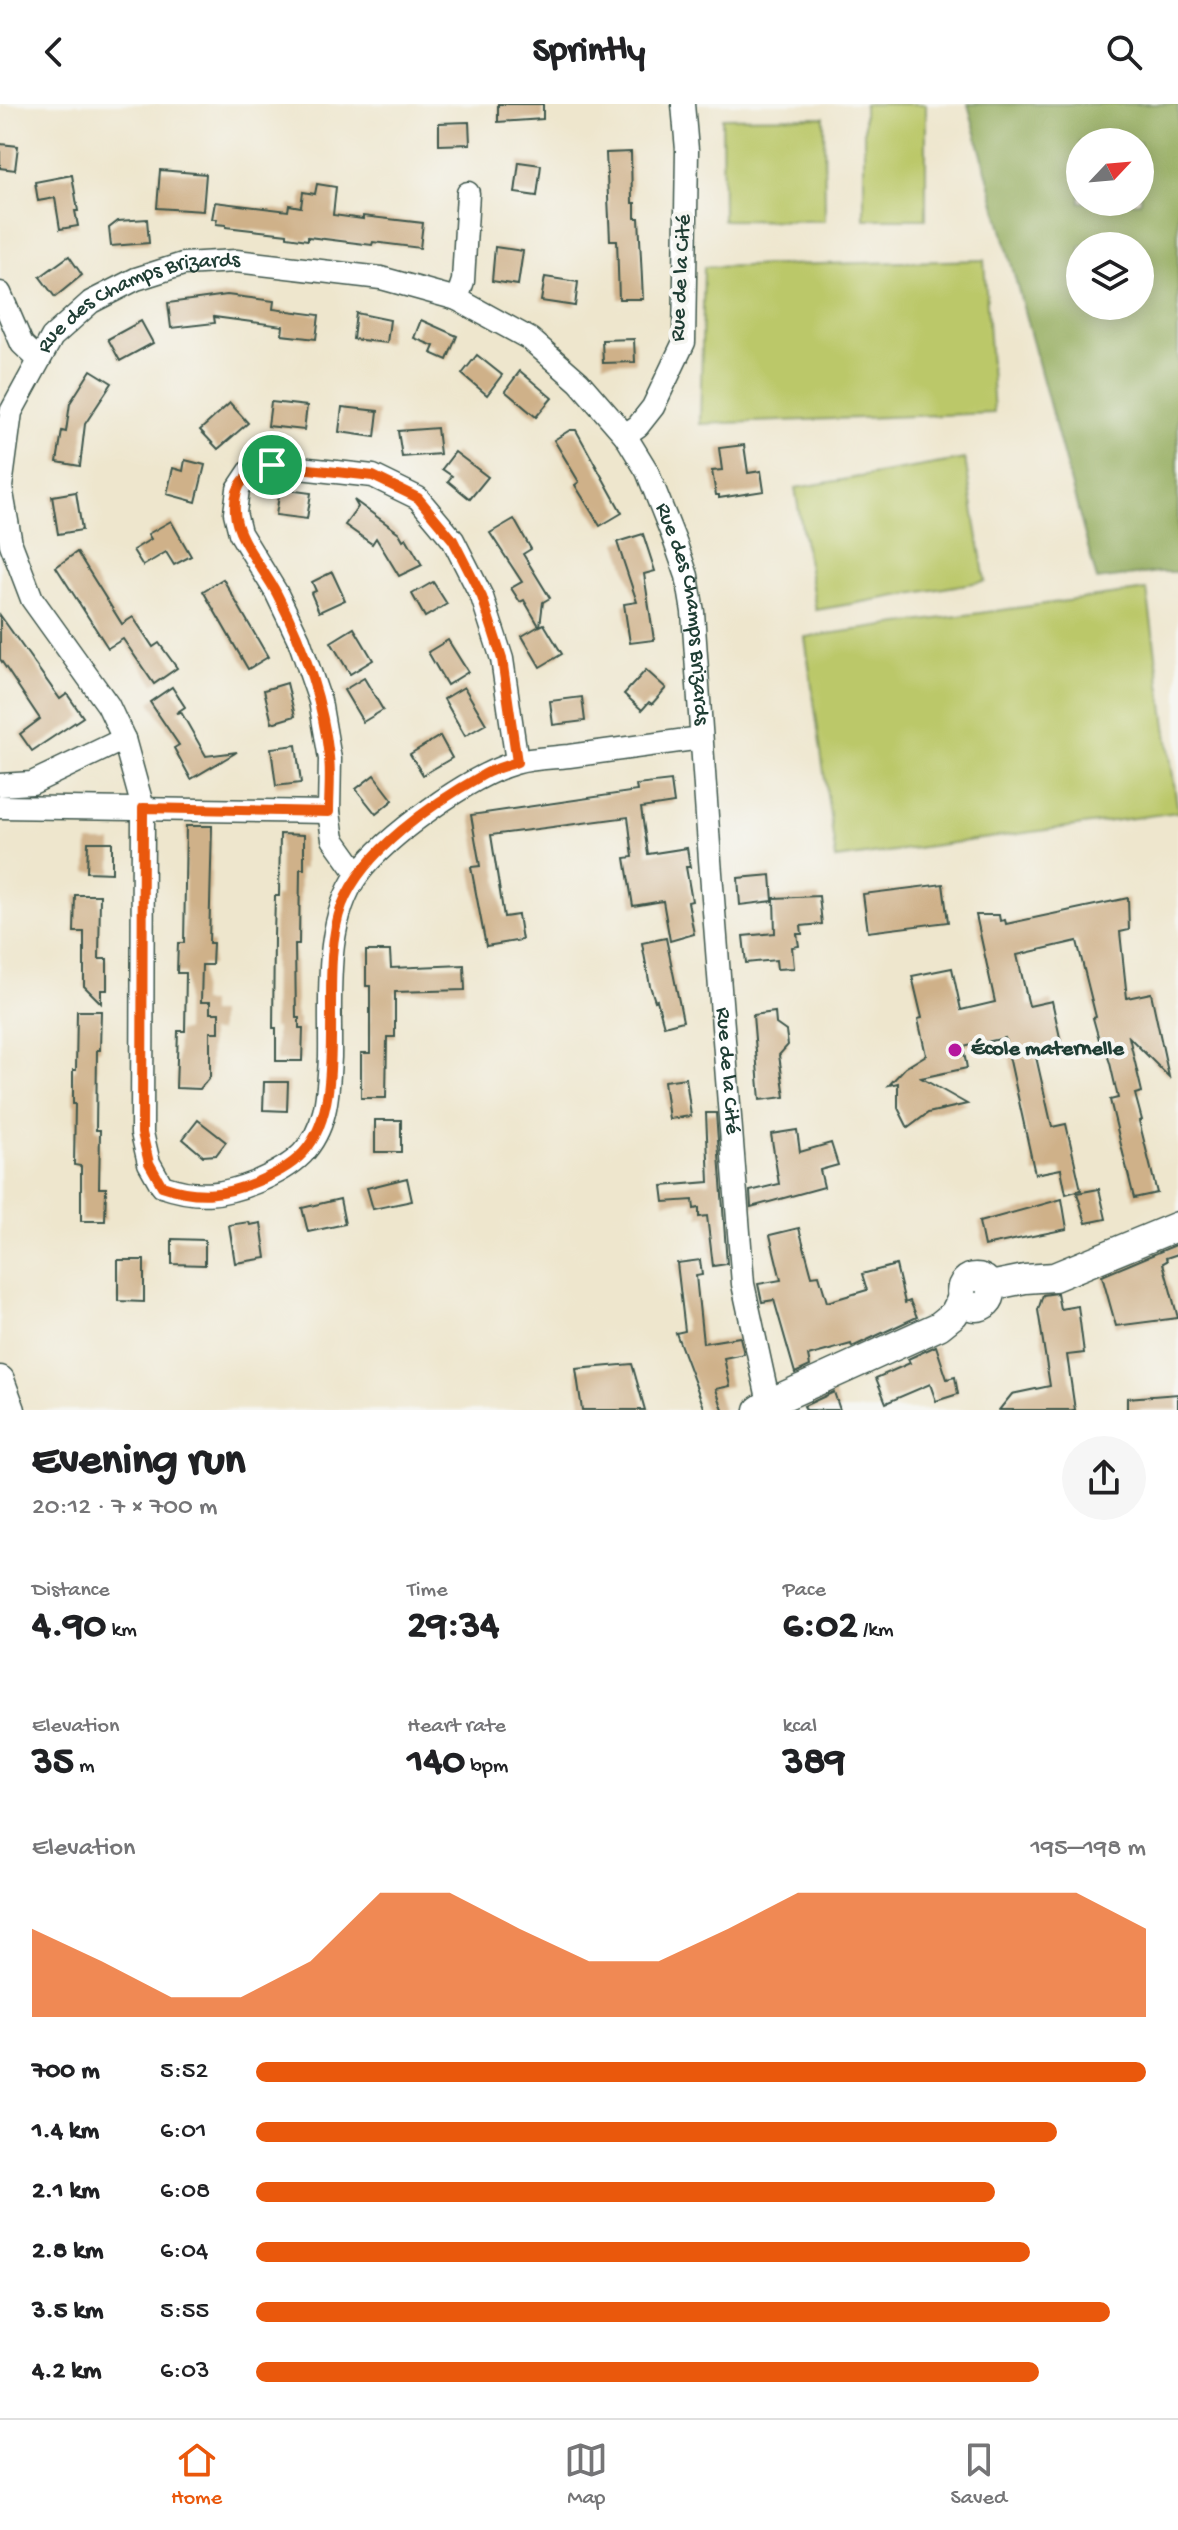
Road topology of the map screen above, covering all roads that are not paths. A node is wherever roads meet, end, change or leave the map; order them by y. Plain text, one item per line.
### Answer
1 (683, 104) edge
2 (468, 193) dead end
3 (0, 293) edge
4 (457, 299) junction
5 (38, 359) junction
6 (625, 435) junction
7 (701, 738) junction
8 (124, 739) junction
9 (517, 762) junction
10 (0, 785) edge
11 (0, 807) edge
12 (143, 808) junction
13 (329, 812) junction
14 (358, 874) junction
15 (1178, 1226) edge
16 (0, 1380) edge
17 (764, 1406) edge
18 (11, 1410) edge

1 - 6 street, Rue de la Cité
2 - 4 street
3 - 5 street
4 - 5 street, Rue des Champs Brizards
4 - 6 street, Rue des Champs Brizards
5 - 8 street, Rue des Champs Brizards
6 - 7 street, Rue des Champs Brizards
7 - 9 street, Rue des Champs Brizards
7 - 17 street, Rue de la Cité
8 - 10 street
8 - 12 street, Rue des Champs Brizards
9 - 13 street
9 - 14 street, Rue des Champs Brizards
11 - 12 street
12 - 13 street
12 - 14 street, Rue des Champs Brizards
13 - 14 street
15 - 17 street
16 - 18 street

